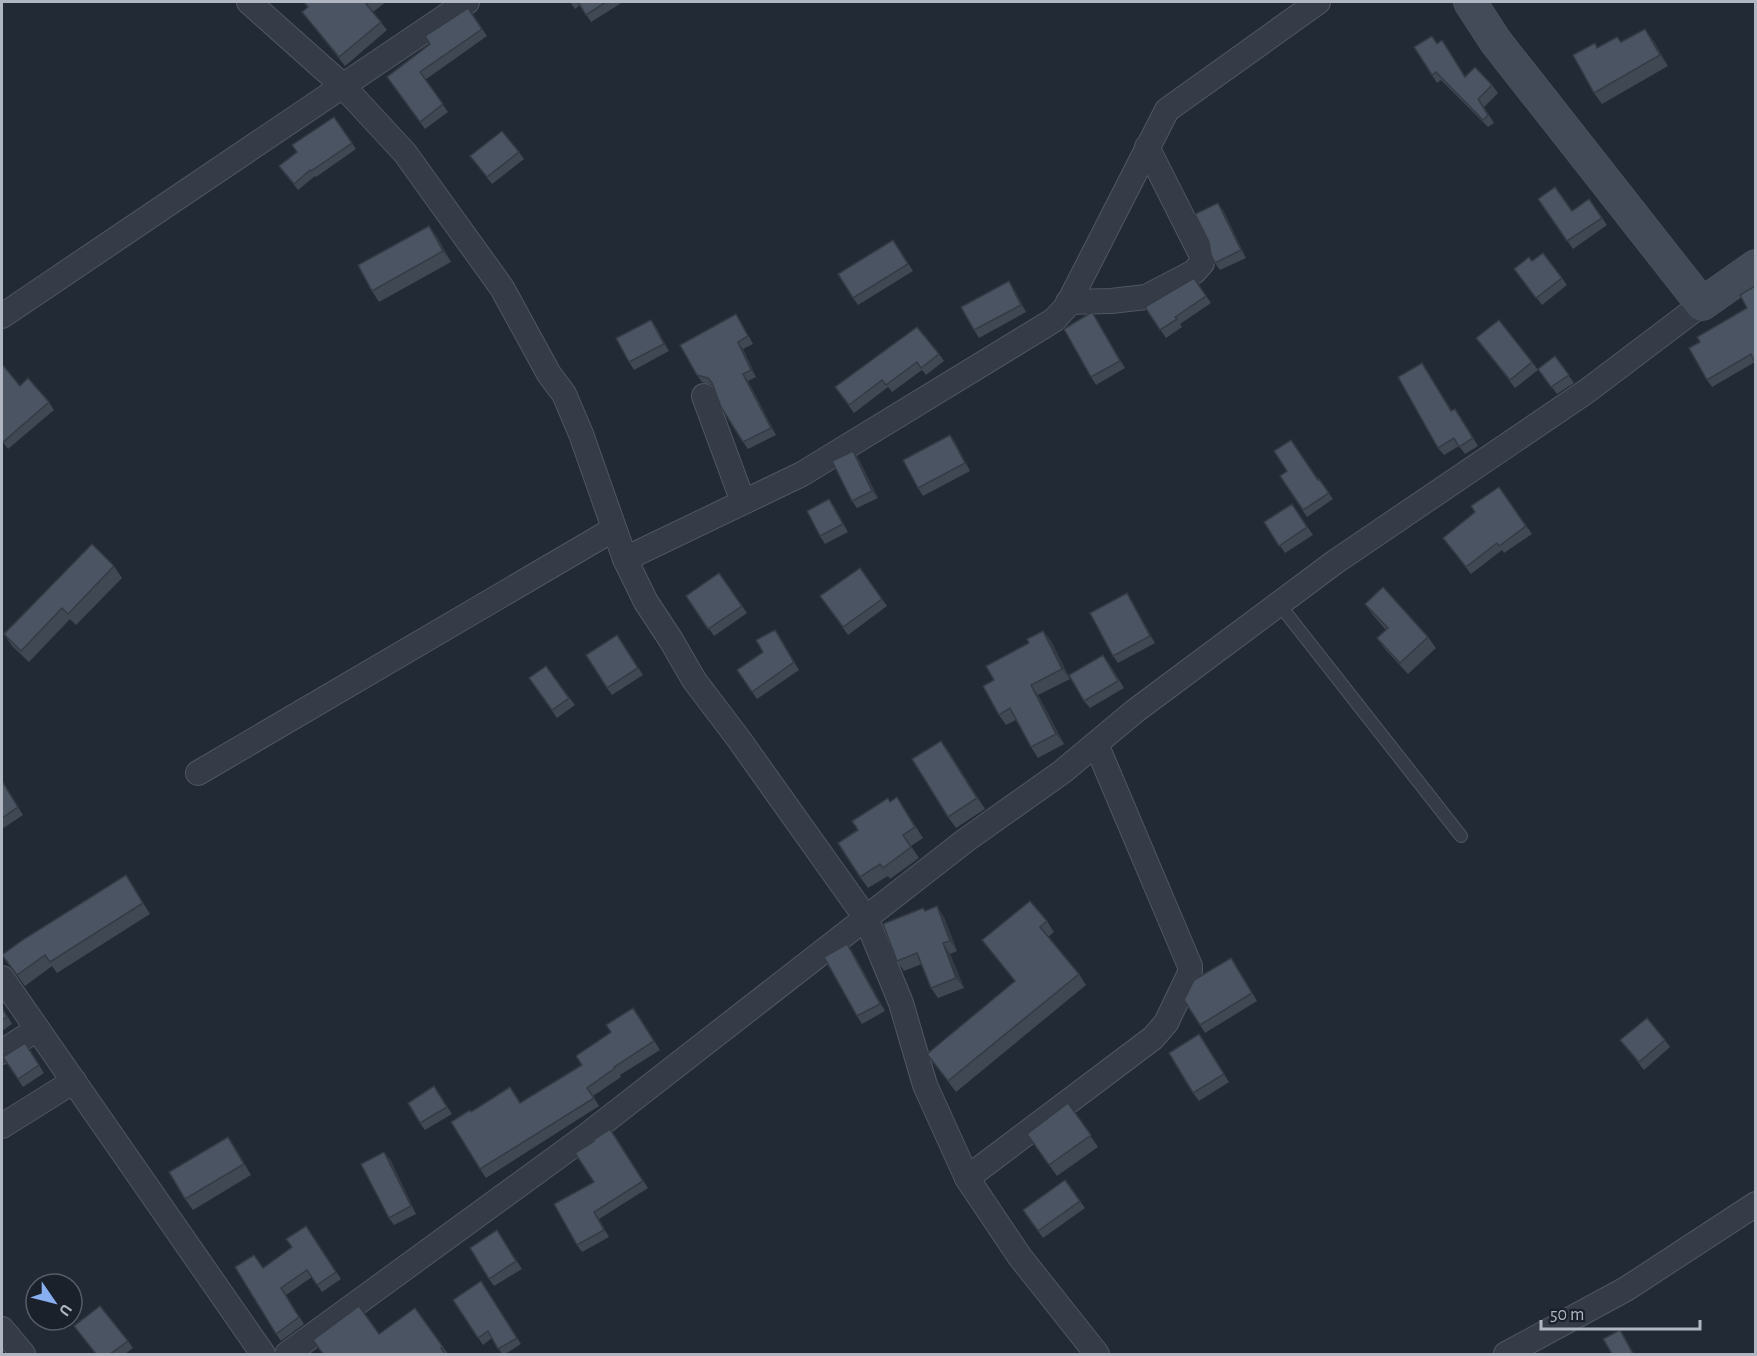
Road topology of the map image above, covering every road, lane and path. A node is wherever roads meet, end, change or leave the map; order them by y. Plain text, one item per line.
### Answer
1 (249, 2) edge
2 (467, 2) edge
3 (1318, 2) edge
4 (1470, 2) edge
5 (342, 85) junction
6 (1147, 147) junction
7 (1755, 266) edge
8 (1068, 302) junction
9 (1702, 304) junction
10 (2, 316) edge
11 (704, 396) dead end
12 (743, 502) junction
13 (614, 529) junction
14 (625, 559) junction
15 (1279, 604) junction
16 (1096, 744) junction
17 (198, 773) dead end
18 (1461, 836) dead end
19 (866, 918) junction
20 (2, 978) edge
21 (37, 1029) junction
22 (2, 1052) edge
23 (74, 1081) junction
24 (2, 1126) edge
25 (968, 1178) junction
26 (1755, 1204) edge
27 (2, 1329) edge
28 (23, 1354) edge
29 (263, 1354) edge
30 (287, 1354) edge
31 (1097, 1354) edge
32 (1506, 1354) edge

1 - 5 street
2 - 5 street
3 - 6 street
4 - 9 street
5 - 10 street
5 - 13 street
6 - 8 street
6 - 8 street
7 - 9 street
8 - 12 street
9 - 15 street
11 - 12 street
12 - 14 street
13 - 14 street
13 - 17 street
14 - 19 street
15 - 16 street
15 - 18 lane
16 - 19 street
16 - 25 street
19 - 25 street
19 - 30 street
20 - 21 street
21 - 22 street
21 - 23 street
23 - 24 street
23 - 29 street
25 - 31 street
26 - 32 street
27 - 28 street

